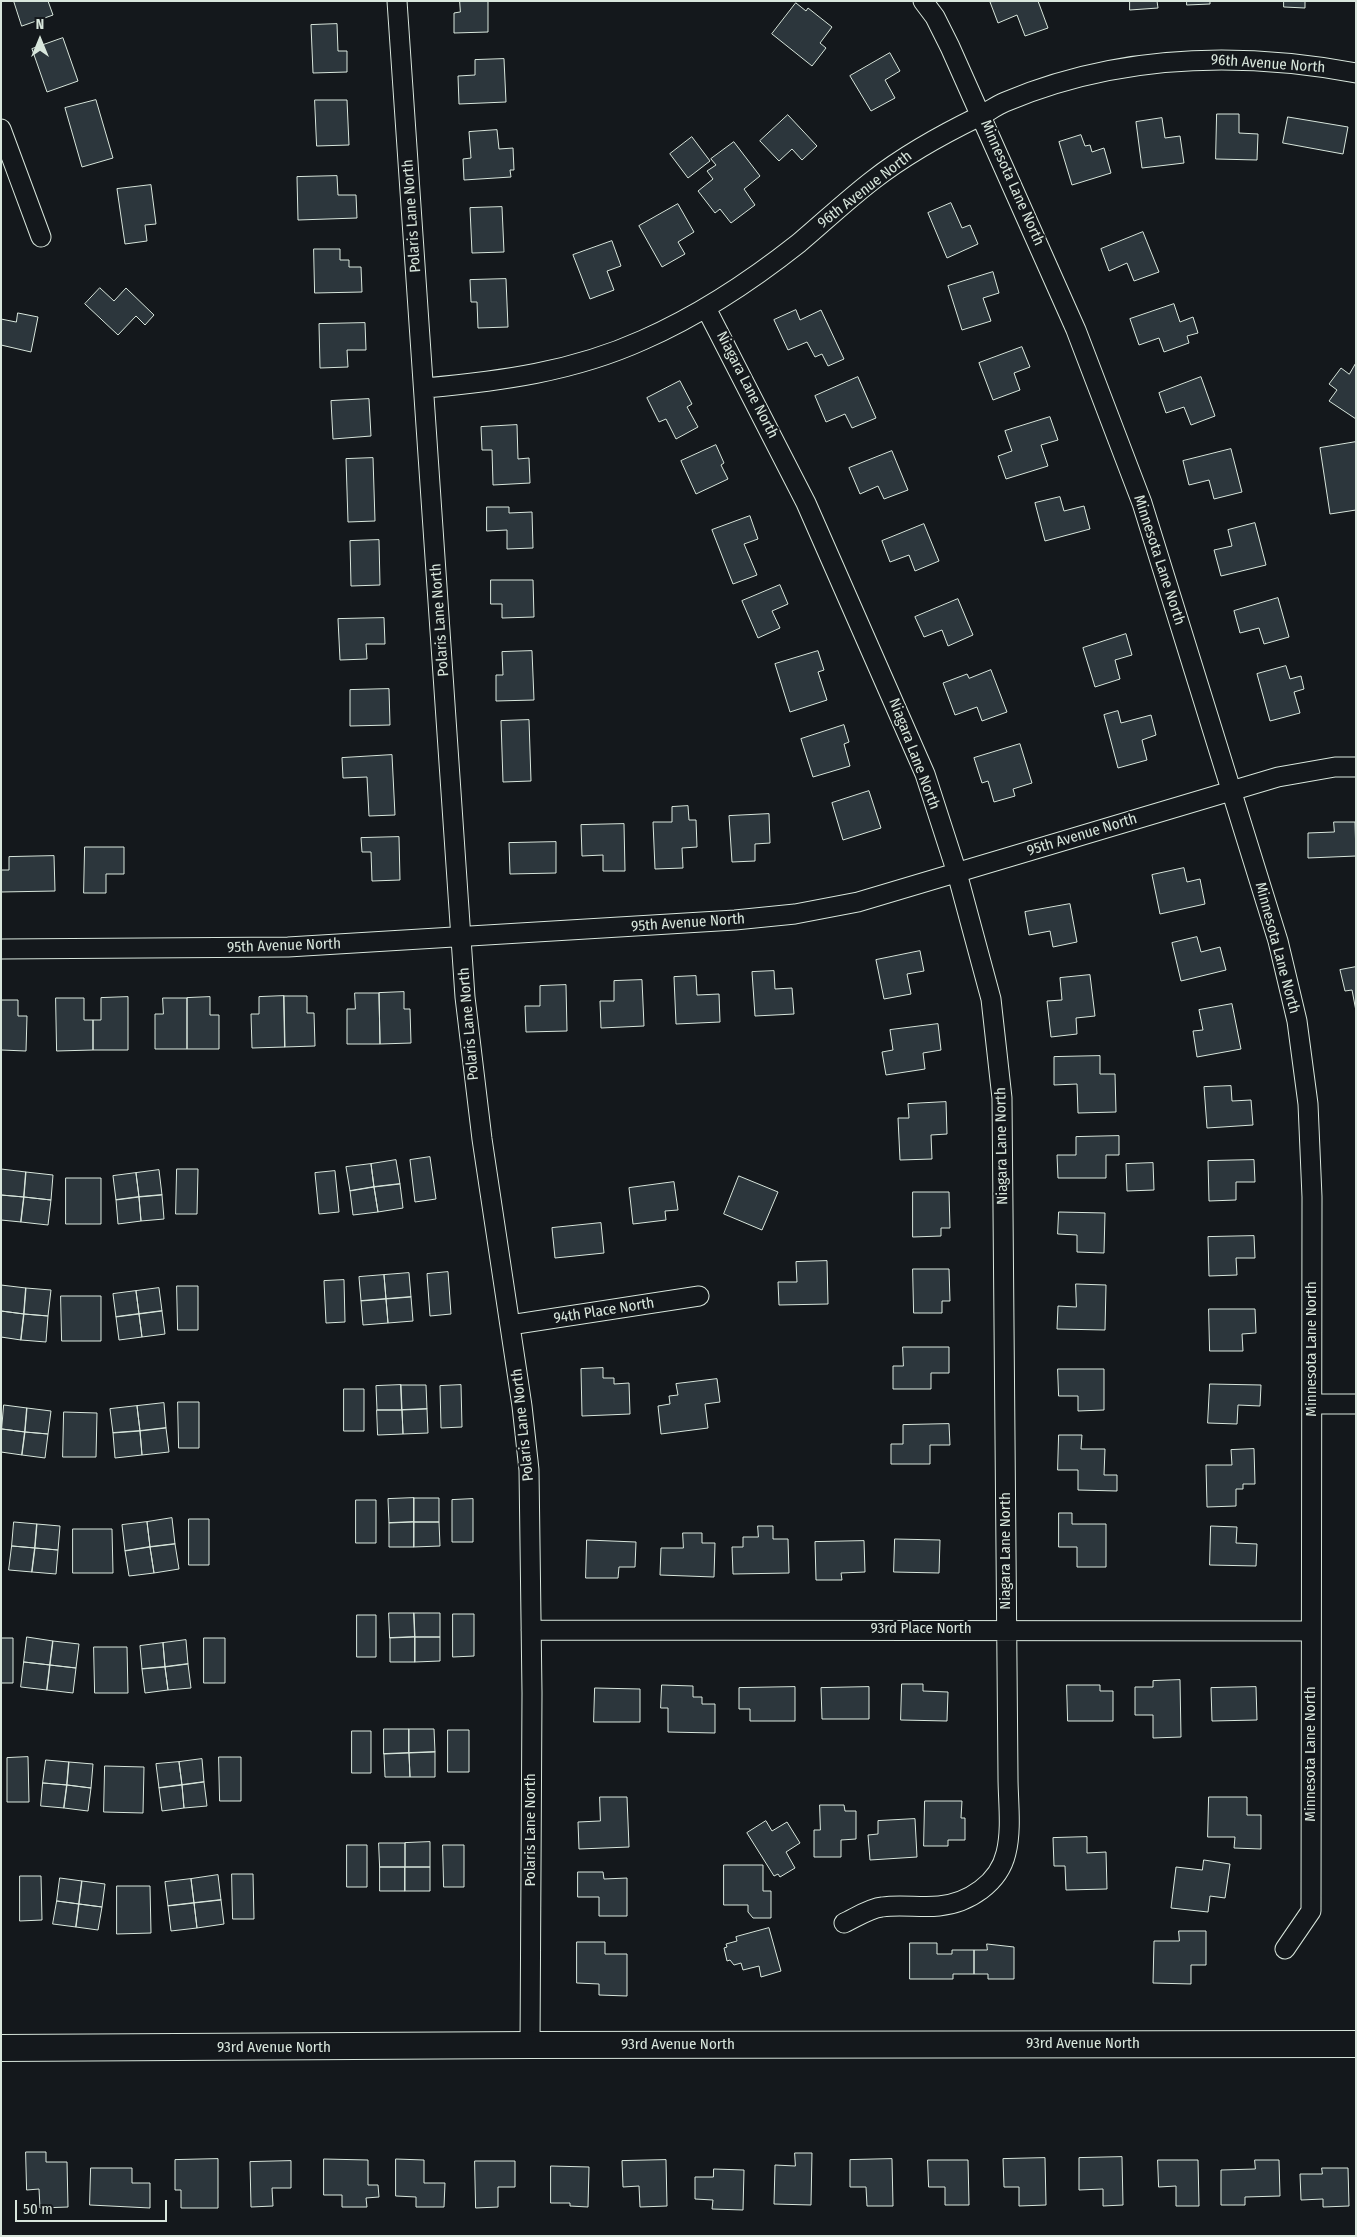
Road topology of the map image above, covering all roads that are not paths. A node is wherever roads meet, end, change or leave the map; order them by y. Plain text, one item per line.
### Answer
1 (397, 1) edge
2 (923, 1) edge
3 (1356, 73) edge
4 (982, 115) junction
5 (1, 129) edge
6 (40, 237) dead end
7 (706, 308) junction
8 (425, 388) junction
9 (1356, 767) edge
10 (1232, 790) junction
11 (957, 873) junction
12 (461, 937) junction
13 (1, 949) edge
14 (698, 1296) dead end
15 (510, 1325) junction
16 (1313, 1404) junction
17 (1356, 1404) edge
18 (1006, 1629) junction
19 (531, 1630) junction
20 (1311, 1630) junction
21 (844, 1924) dead end
22 (1284, 1949) dead end
23 (1356, 2044) edge
24 (530, 2045) junction
25 (1, 2048) edge

1 - 8 street, Polaris Lane North
2 - 4 street, Minnesota Lane North
3 - 4 street, 96th Avenue North
4 - 7 street, 96th Avenue North
4 - 10 street, Minnesota Lane North
5 - 6 street
7 - 8 street, 96th Avenue North
7 - 11 street, Niagara Lane North
8 - 12 street, Polaris Lane North
9 - 10 street, 95th Avenue North
10 - 11 street, 95th Avenue North
10 - 16 street, Minnesota Lane North
11 - 12 street, 95th Avenue North
11 - 18 street, Niagara Lane North
12 - 13 street, 95th Avenue North
12 - 15 street, Polaris Lane North
14 - 15 street, 94th Place North
15 - 19 street, Polaris Lane North
16 - 17 street
16 - 20 street, Minnesota Lane North
18 - 19 street, 93rd Place North
18 - 20 street, 93rd Place North
18 - 21 street, Niagara Lane North
19 - 24 street, Polaris Lane North
20 - 22 street, Minnesota Lane North
23 - 24 main road, 93rd Avenue North
24 - 25 main road, 93rd Avenue North

